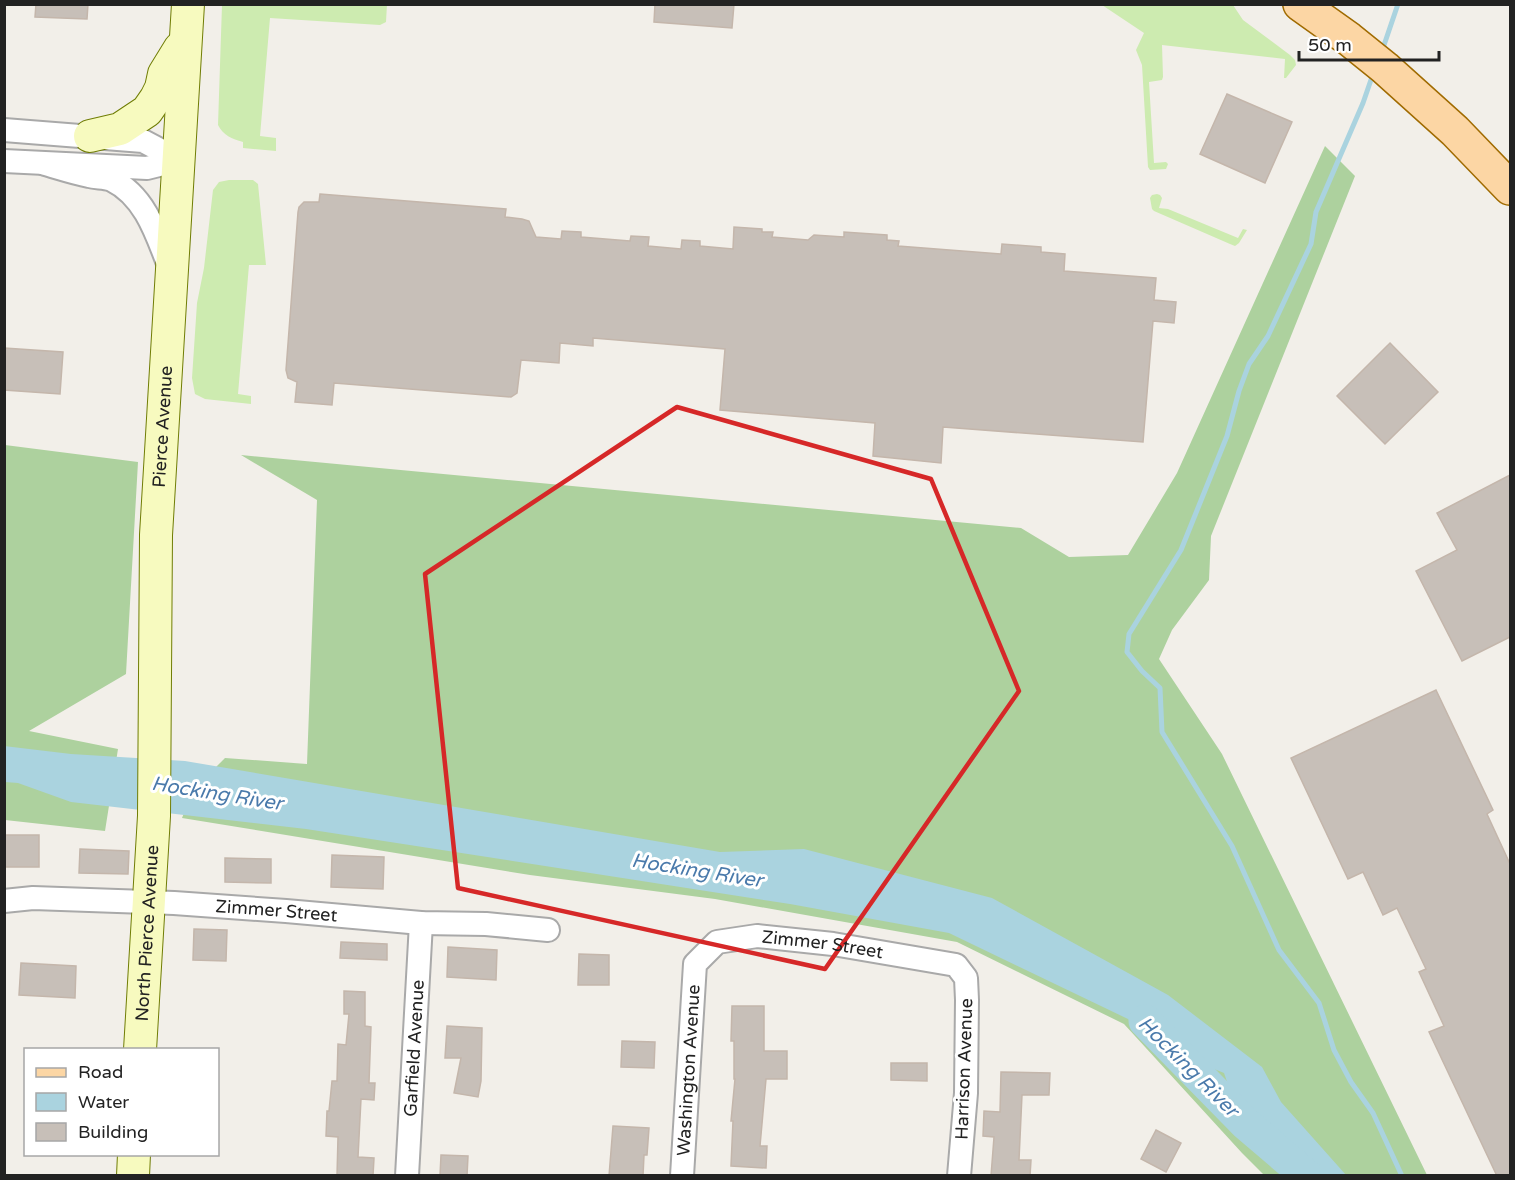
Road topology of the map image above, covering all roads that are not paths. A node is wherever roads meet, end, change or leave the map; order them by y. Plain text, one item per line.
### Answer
1 (188, 4) edge
2 (1300, 4) edge
3 (186, 37) junction
4 (4, 130) edge
5 (90, 136) junction
6 (179, 160) junction
7 (4, 161) edge
8 (45, 164) junction
9 (1510, 188) edge
10 (172, 274) junction
11 (154, 816) joint
12 (4, 901) edge
13 (149, 903) junction
14 (421, 923) junction
15 (548, 930) dead end
16 (695, 964) joint
17 (956, 965) joint
18 (140, 1048) edge
19 (134, 1156) edge
20 (133, 1176) edge
21 (407, 1176) edge
22 (682, 1176) edge
23 (959, 1176) edge

1 - 3 street, Pierce Avenue
2 - 9 main road
3 - 5 street, Pierce Avenue
3 - 6 street, Pierce Avenue
4 - 5 street
5 - 6 street
6 - 8 street
6 - 10 street, Pierce Avenue
7 - 8 street
8 - 10 street
10 - 11 street, Pierce Avenue
11 - 13 street, North Pierce Avenue
12 - 13 street, Zimmer Street
13 - 14 street, Zimmer Street
13 - 18 street, North Pierce Avenue
14 - 15 street, Zimmer Street
14 - 21 street, Garfield Avenue
16 - 17 street, Zimmer Street
16 - 22 street, Washington Avenue
17 - 23 street, Harrison Avenue
19 - 20 street

